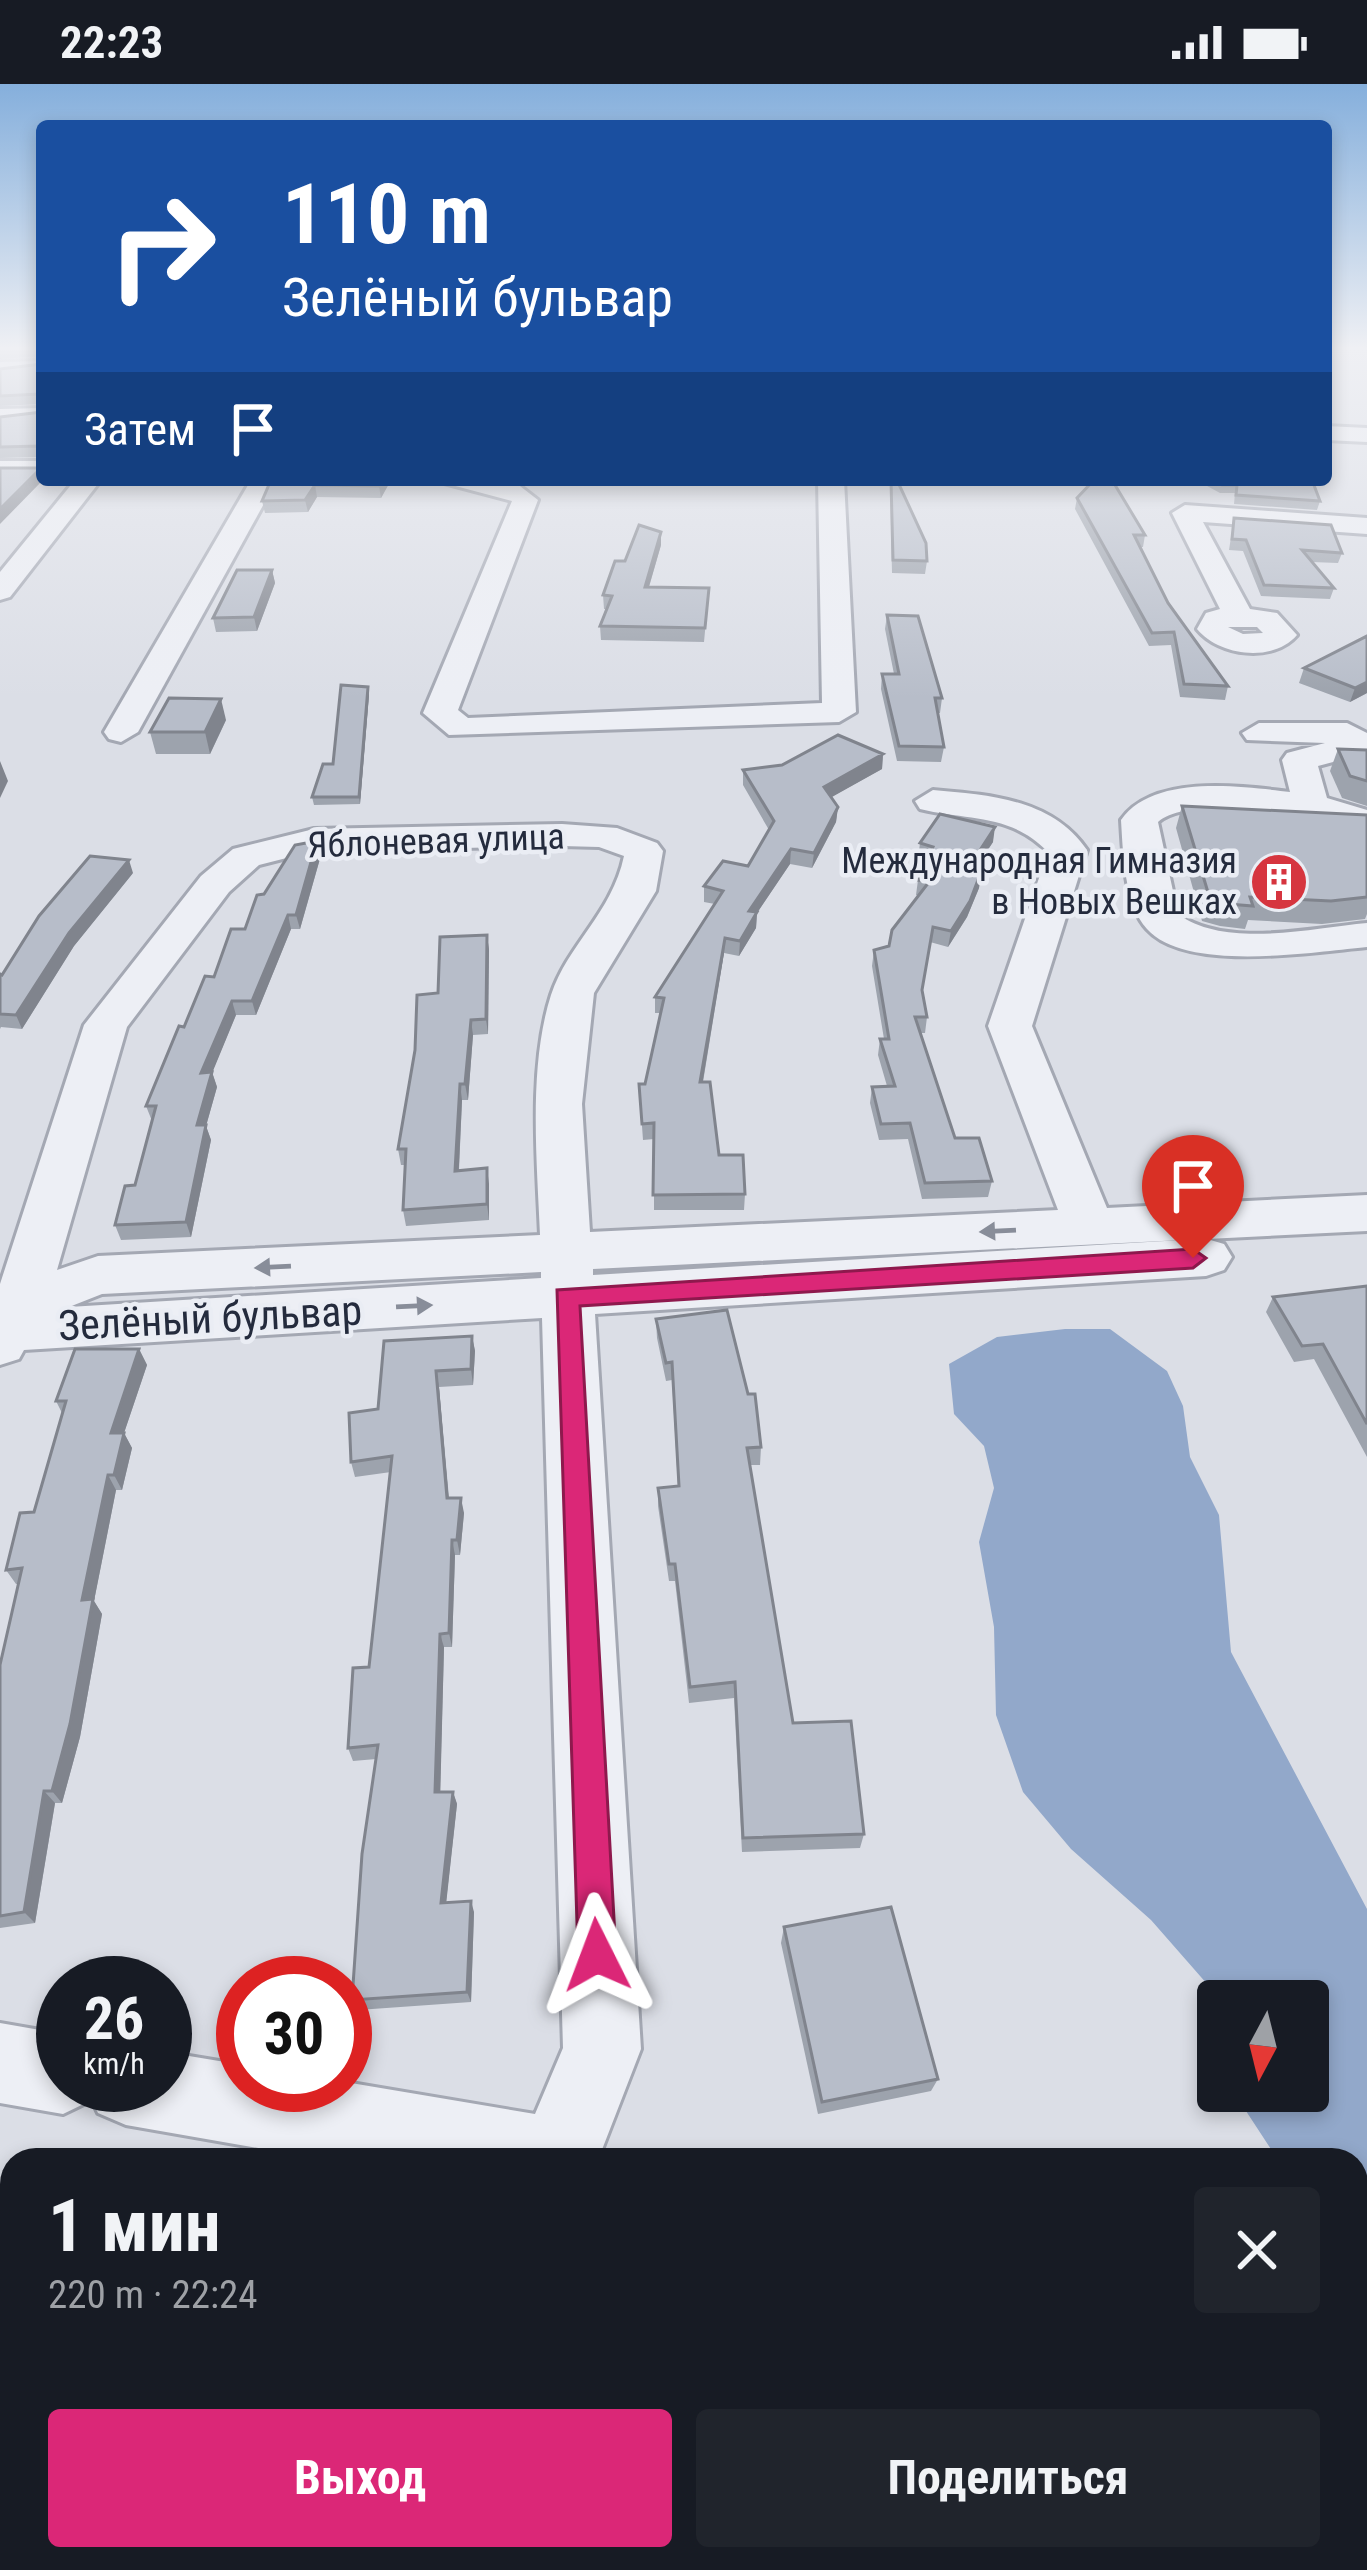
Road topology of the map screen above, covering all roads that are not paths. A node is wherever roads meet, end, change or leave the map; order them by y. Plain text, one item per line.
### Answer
1 (36, 467) edge
2 (0, 468) edge
3 (83, 486) edge
4 (261, 486) edge
5 (484, 486) edge
6 (831, 486) edge
7 (17, 526) dead end
8 (52, 526) junction
9 (1367, 526) edge
10 (0, 591) edge
11 (1238, 615) dead end
12 (121, 732) dead end
13 (1258, 733) dead end
14 (1367, 739) edge
15 (933, 801) dead end
16 (1311, 805) junction
17 (1365, 823) edge
18 (1367, 935) edge
19 (1367, 1213) edge
20 (1090, 1226) junction
21 (1367, 1247) edge
22 (564, 1275) junction
23 (8, 1326) edge
24 (0, 2063) edge
25 (36, 2069) edge
26 (192, 2096) edge
27 (493, 2148) edge
28 (562, 2148) edge

1 - 2 street
3 - 8 street
4 - 12 street
5 - 6 street
7 - 8 street
8 - 10 street
9 - 11 street
13 - 14 street
14 - 16 street
15 - 20 street
16 - 17 street
16 - 18 street
19 - 20 street, Зелёный бульвар
20 -> 22 street, Зелёный бульвар
21 - 22 street, Зелёный бульвар
23 -> 22 street, Зелёный бульвар
22 -> 23 street, Зелёный бульвар
22 - 23 street, Яблоневая улица
22 - 28 street
24 - 25 street
26 - 27 street

